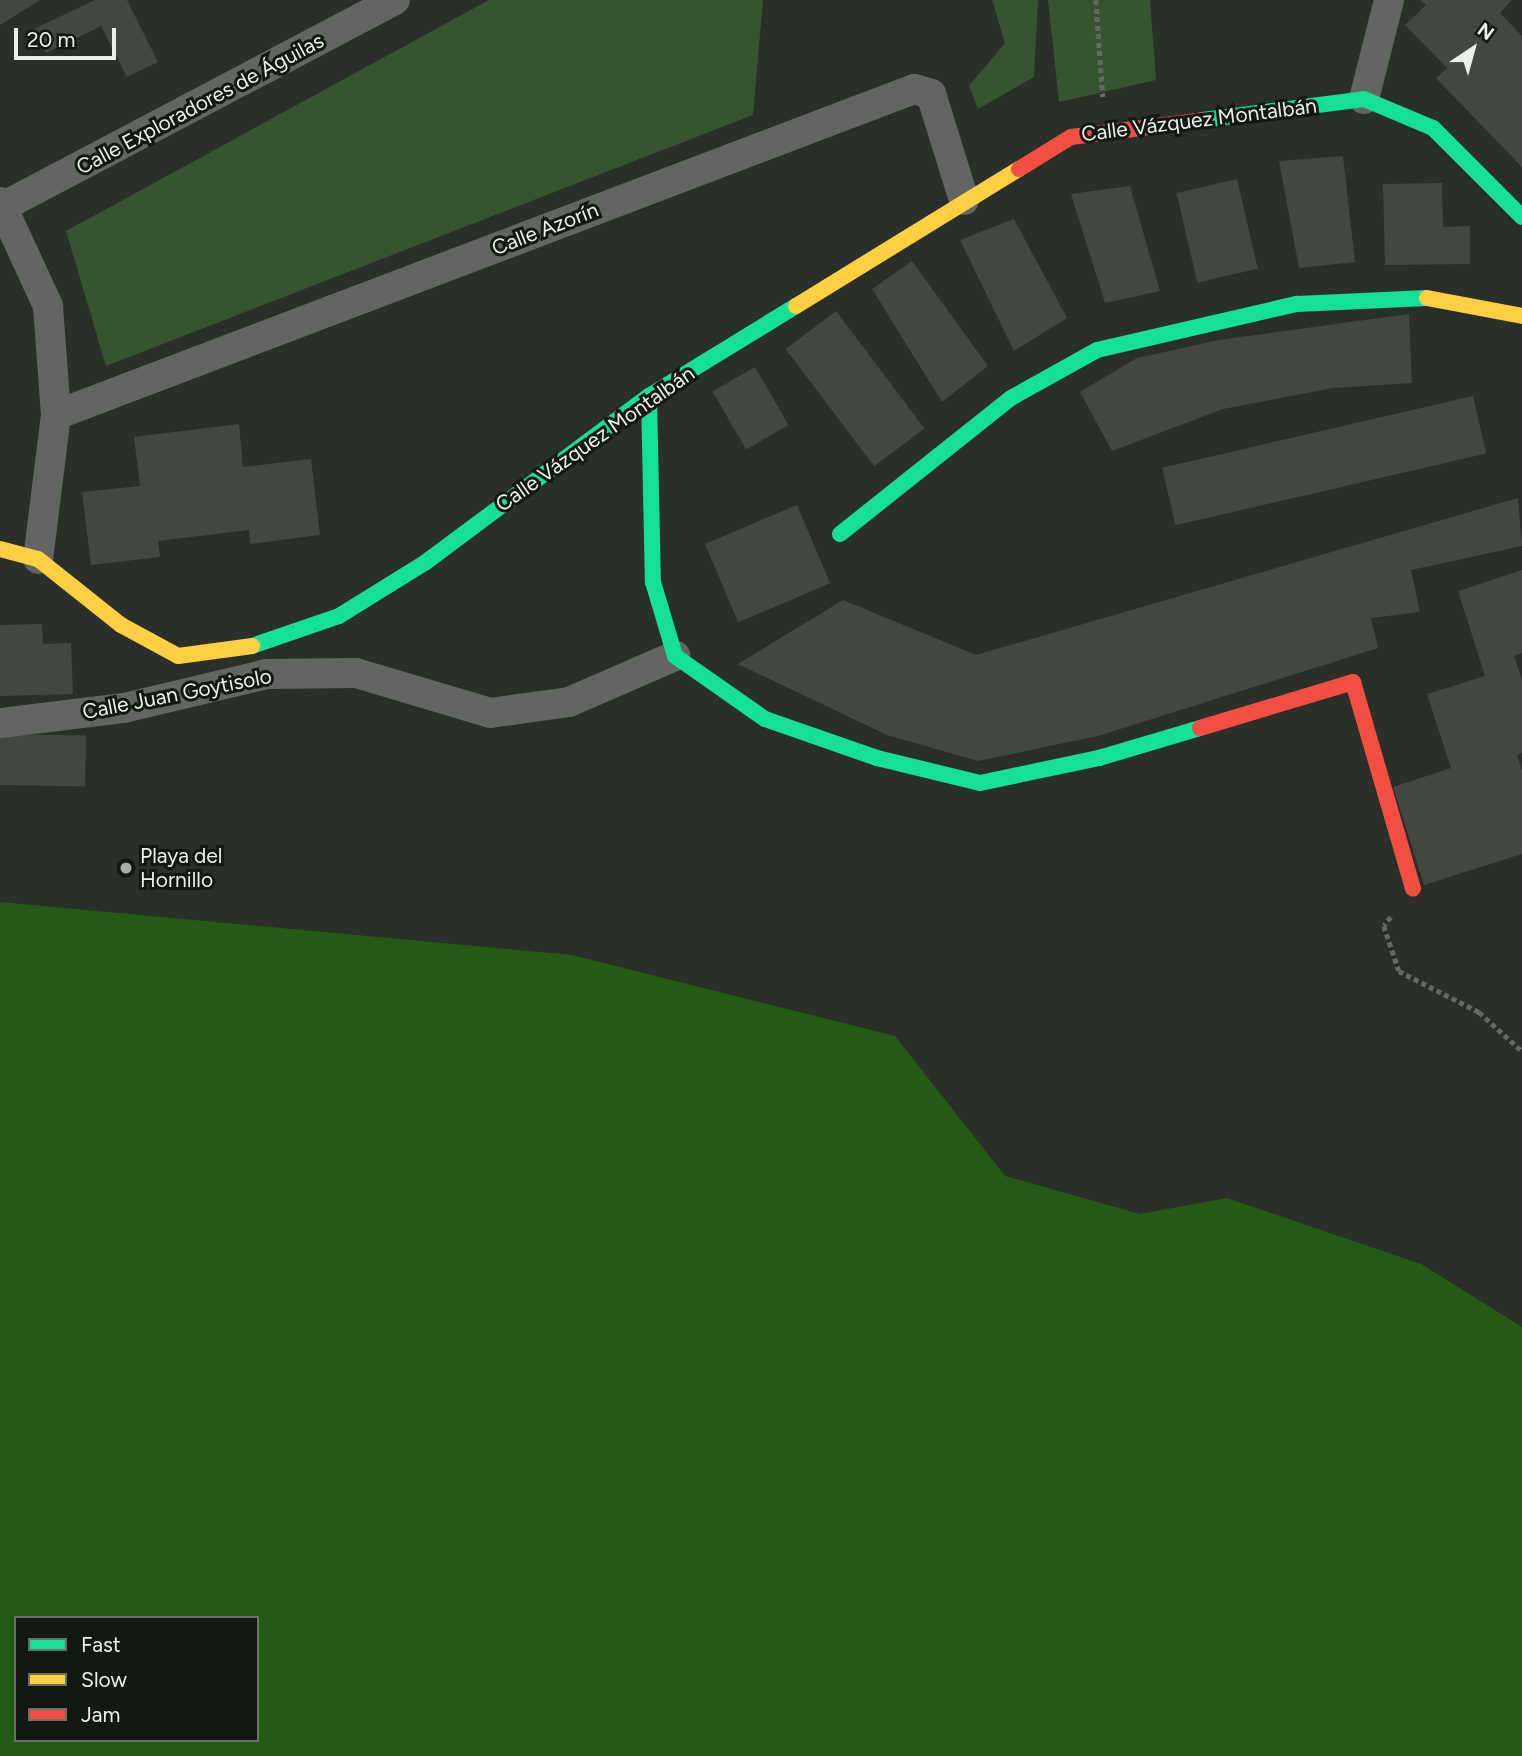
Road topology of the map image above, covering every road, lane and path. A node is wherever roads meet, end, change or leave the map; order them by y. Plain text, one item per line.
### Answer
1 (395, 0) edge
2 (1096, 0) edge
3 (1389, 0) edge
4 (1364, 99) junction
5 (1106, 132) junction
6 (964, 200) junction
7 (2, 204) edge
8 (1522, 218) edge
9 (1522, 316) edge
10 (649, 396) junction
11 (56, 415) junction
12 (840, 534) dead end
13 (0, 549) edge
14 (38, 559) junction
15 (675, 656) junction
16 (0, 723) edge
17 (1413, 888) joint
18 (1522, 1051) edge

1 - 7 street, Calle Exploradores de Águilas
2 - 5 path
3 - 4 street
4 - 5 street, Calle Vázquez Montalbán
4 - 8 street
5 - 6 street, Calle Vázquez Montalbán
6 - 10 street, Calle Vázquez Montalbán
6 - 11 street, Calle Azorín
7 - 11 street
9 - 12 street
10 - 14 street, Calle Vázquez Montalbán
10 - 15 street
11 - 14 street
13 - 14 street
15 - 16 street, Calle Juan Goytisolo
15 - 17 street
17 - 18 path

